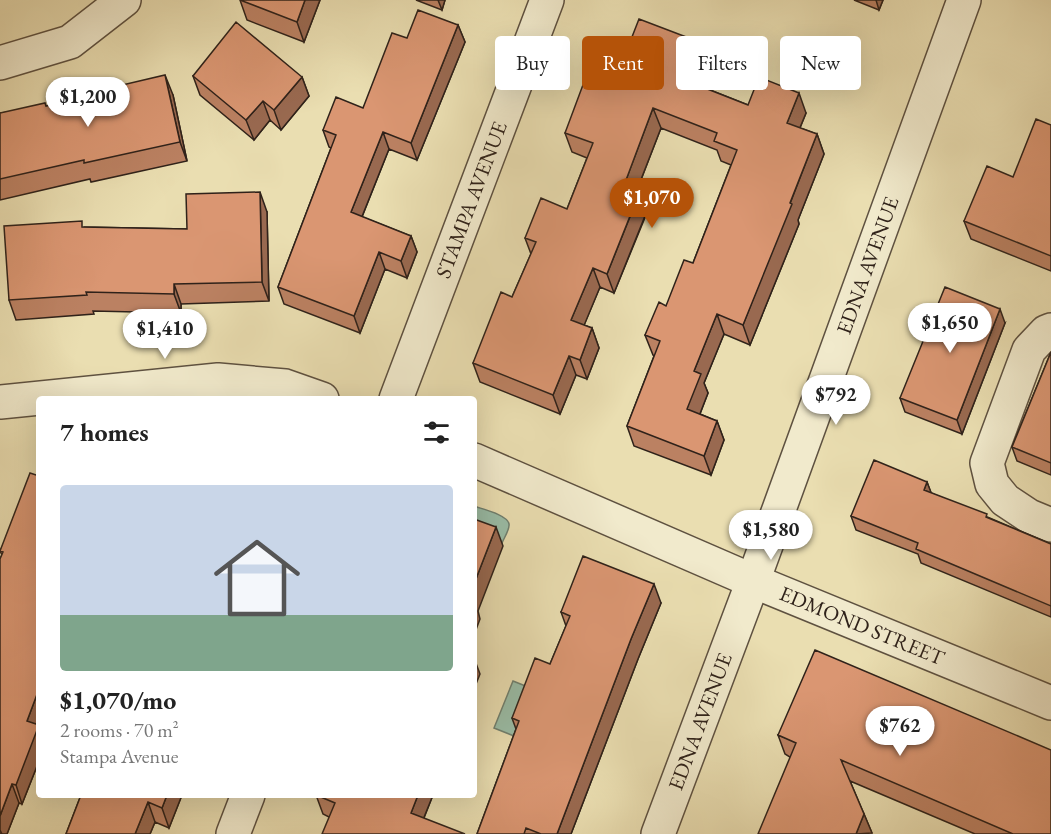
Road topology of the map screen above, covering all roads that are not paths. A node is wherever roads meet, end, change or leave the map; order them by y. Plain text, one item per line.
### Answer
1 (124, 0) edge
2 (547, 0) edge
3 (964, 0) edge
4 (0, 63) edge
5 (1051, 330) edge
6 (59, 396) edge
7 (313, 396) edge
8 (397, 396) edge
9 (36, 398) edge
10 (0, 402) edge
11 (477, 461) edge
12 (1051, 525) edge
13 (753, 581) junction
14 (1051, 704) edge
15 (247, 798) edge
16 (233, 834) edge
17 (658, 834) edge

1 - 4 street
2 - 8 street, STAMPA AVENUE
3 - 13 street, EDNA AVENUE
5 - 12 street
6 - 7 street
9 - 10 street
11 - 13 street, EDMOND STREET
13 - 14 street, EDMOND STREET
13 - 17 street, EDNA AVENUE
15 - 16 street

